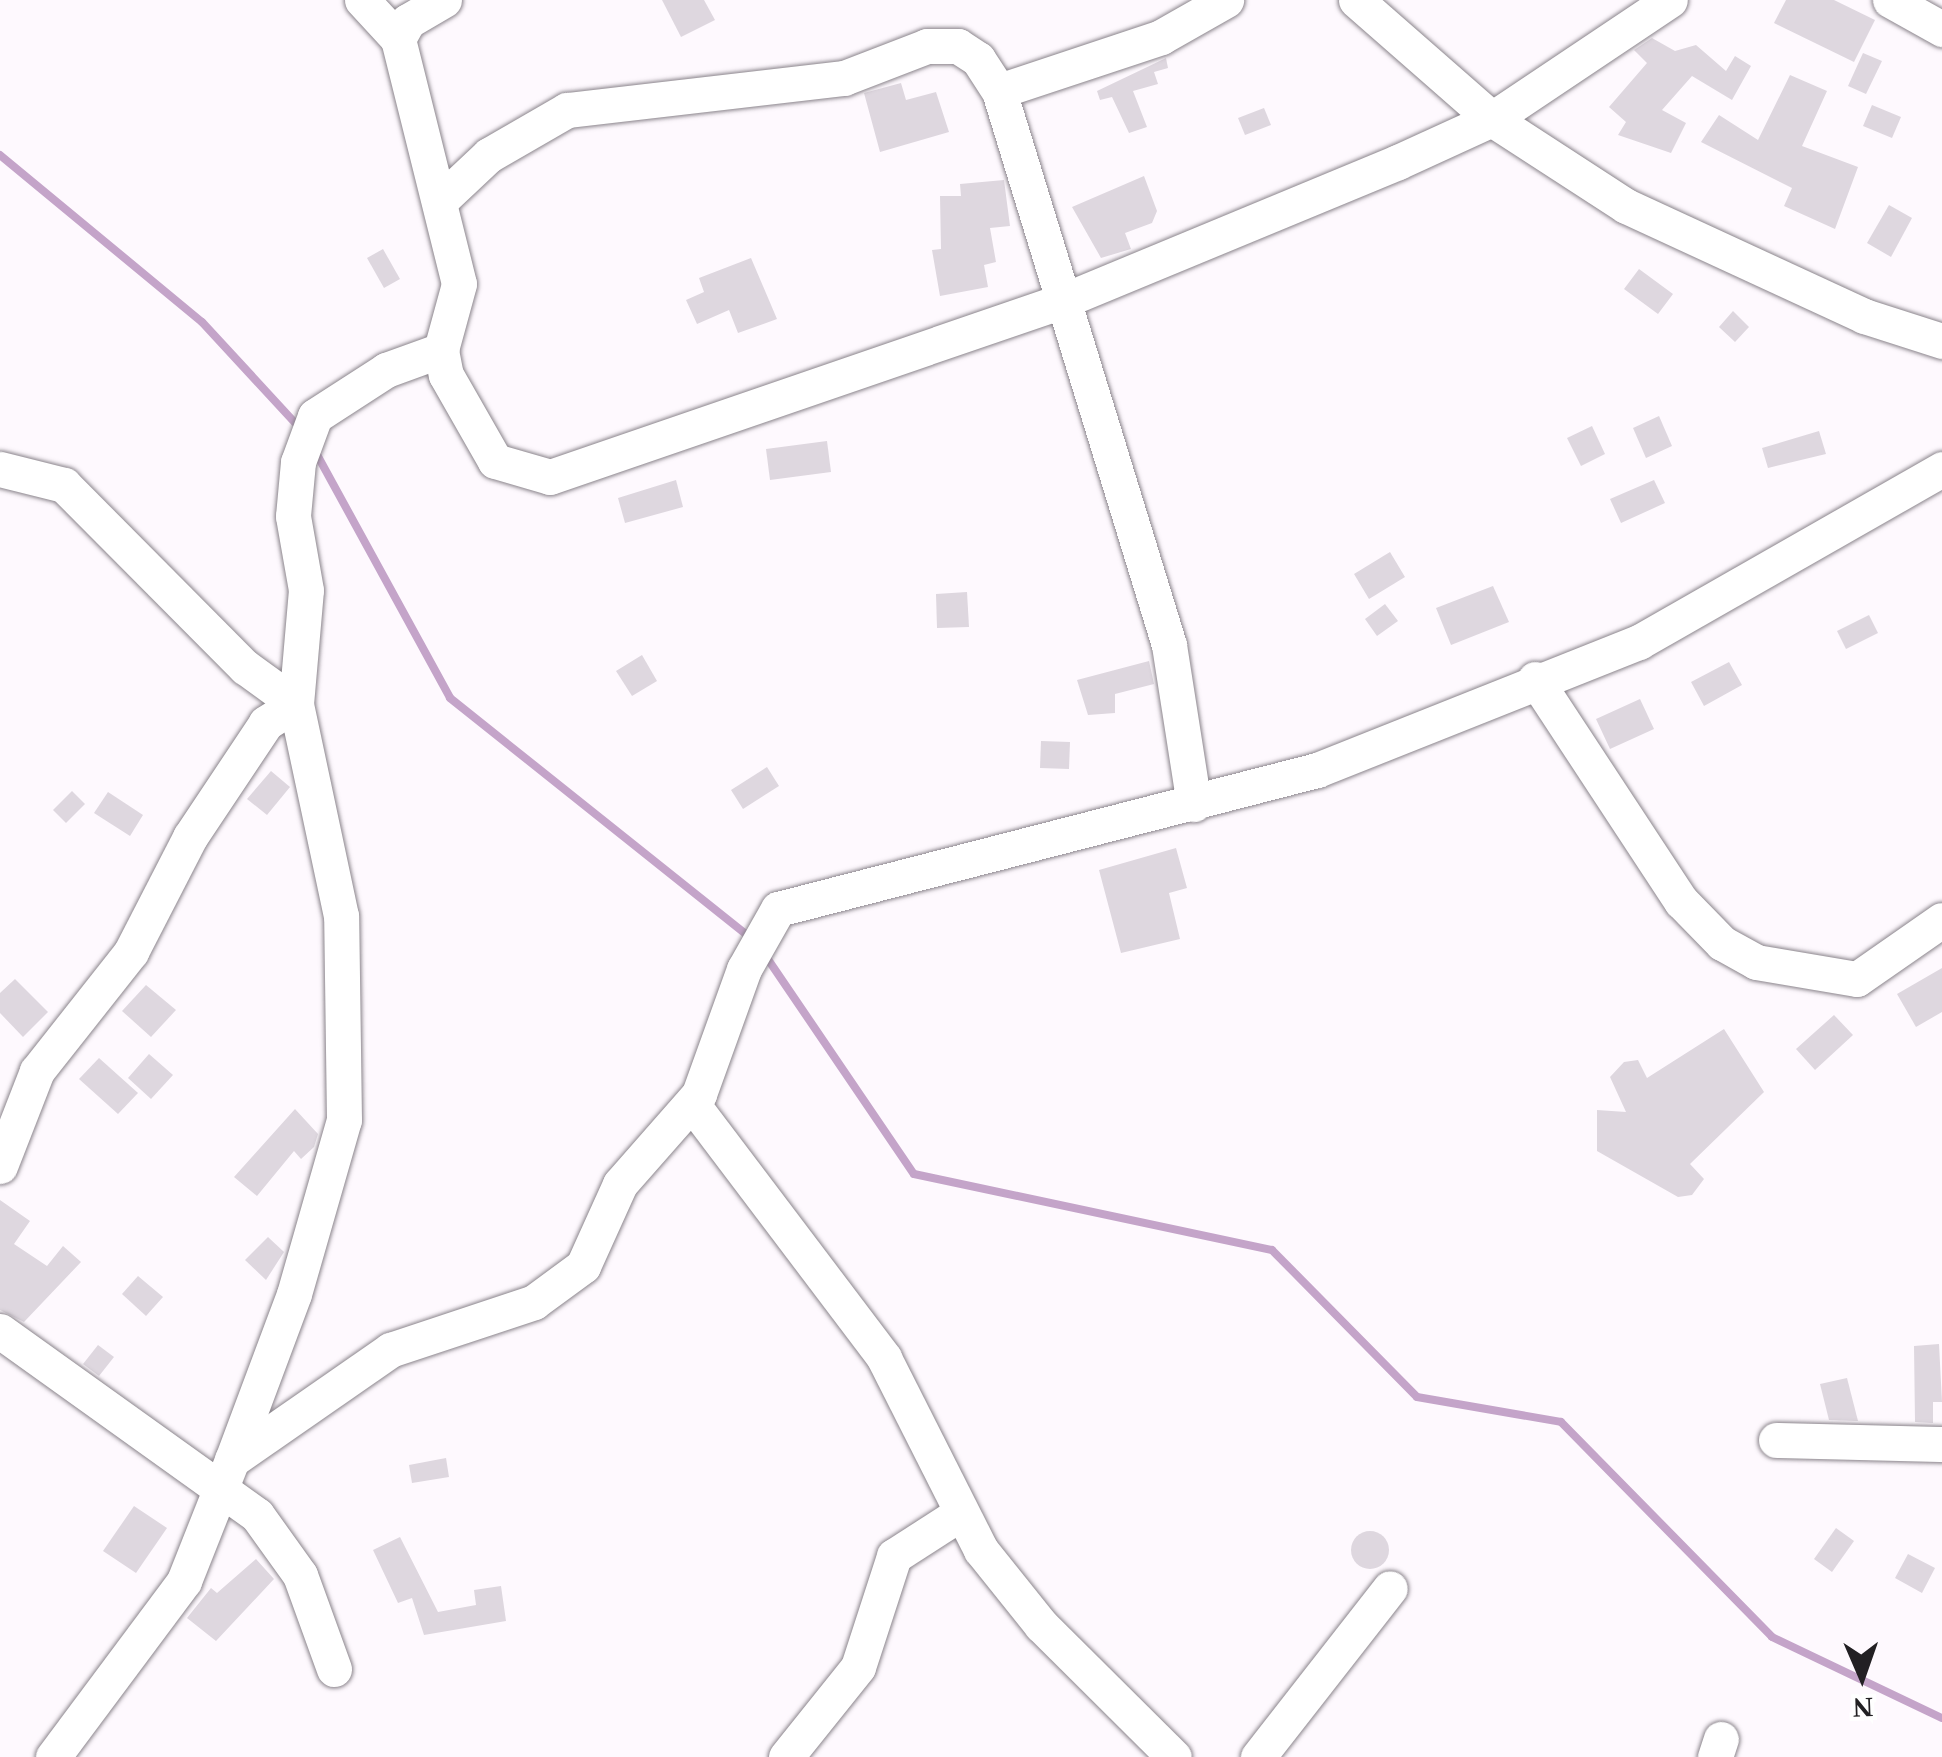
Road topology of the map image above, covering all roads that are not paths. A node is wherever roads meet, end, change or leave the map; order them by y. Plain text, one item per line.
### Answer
1 (362, 0) edge
2 (444, 0) edge
3 (1226, 0) edge
4 (1356, 0) edge
5 (1670, 0) edge
6 (1890, 0) edge
7 (1942, 30) edge
8 (398, 39) junction
9 (999, 91) junction
10 (1492, 119) junction
11 (441, 200) junction
12 (1065, 300) junction
13 (1942, 341) edge
14 (441, 350) junction
15 (0, 469) edge
16 (1942, 469) edge
17 (1536, 679) junction
18 (296, 704) junction
19 (1194, 804) junction
20 (1942, 920) edge
21 (693, 1104) junction
22 (6, 1123) edge
23 (0, 1166) edge
24 (0, 1331) edge
25 (1776, 1440) dead end
26 (1938, 1452) edge
27 (226, 1470) junction
28 (956, 1516) junction
29 (1390, 1588) dead end
30 (334, 1669) dead end
31 (53, 1757) edge
32 (786, 1757) edge
33 (1174, 1757) edge
34 (1258, 1757) edge

1 - 8 street
2 - 8 street
3 - 9 street
4 - 10 street
5 - 10 street
6 - 7 street
8 - 11 street
9 - 11 street
9 - 12 street
10 - 12 street
10 - 13 street
11 - 14 street
12 - 14 street
12 - 19 street
14 - 18 street
15 - 18 street
16 - 17 street
17 - 19 street
17 - 20 street
18 - 22 street
18 - 27 street
19 - 21 street
21 - 27 street
21 - 28 street
22 - 23 street
24 - 27 street
25 - 26 street
27 - 30 street
27 - 31 street
28 - 32 street
28 - 33 street
29 - 34 street

